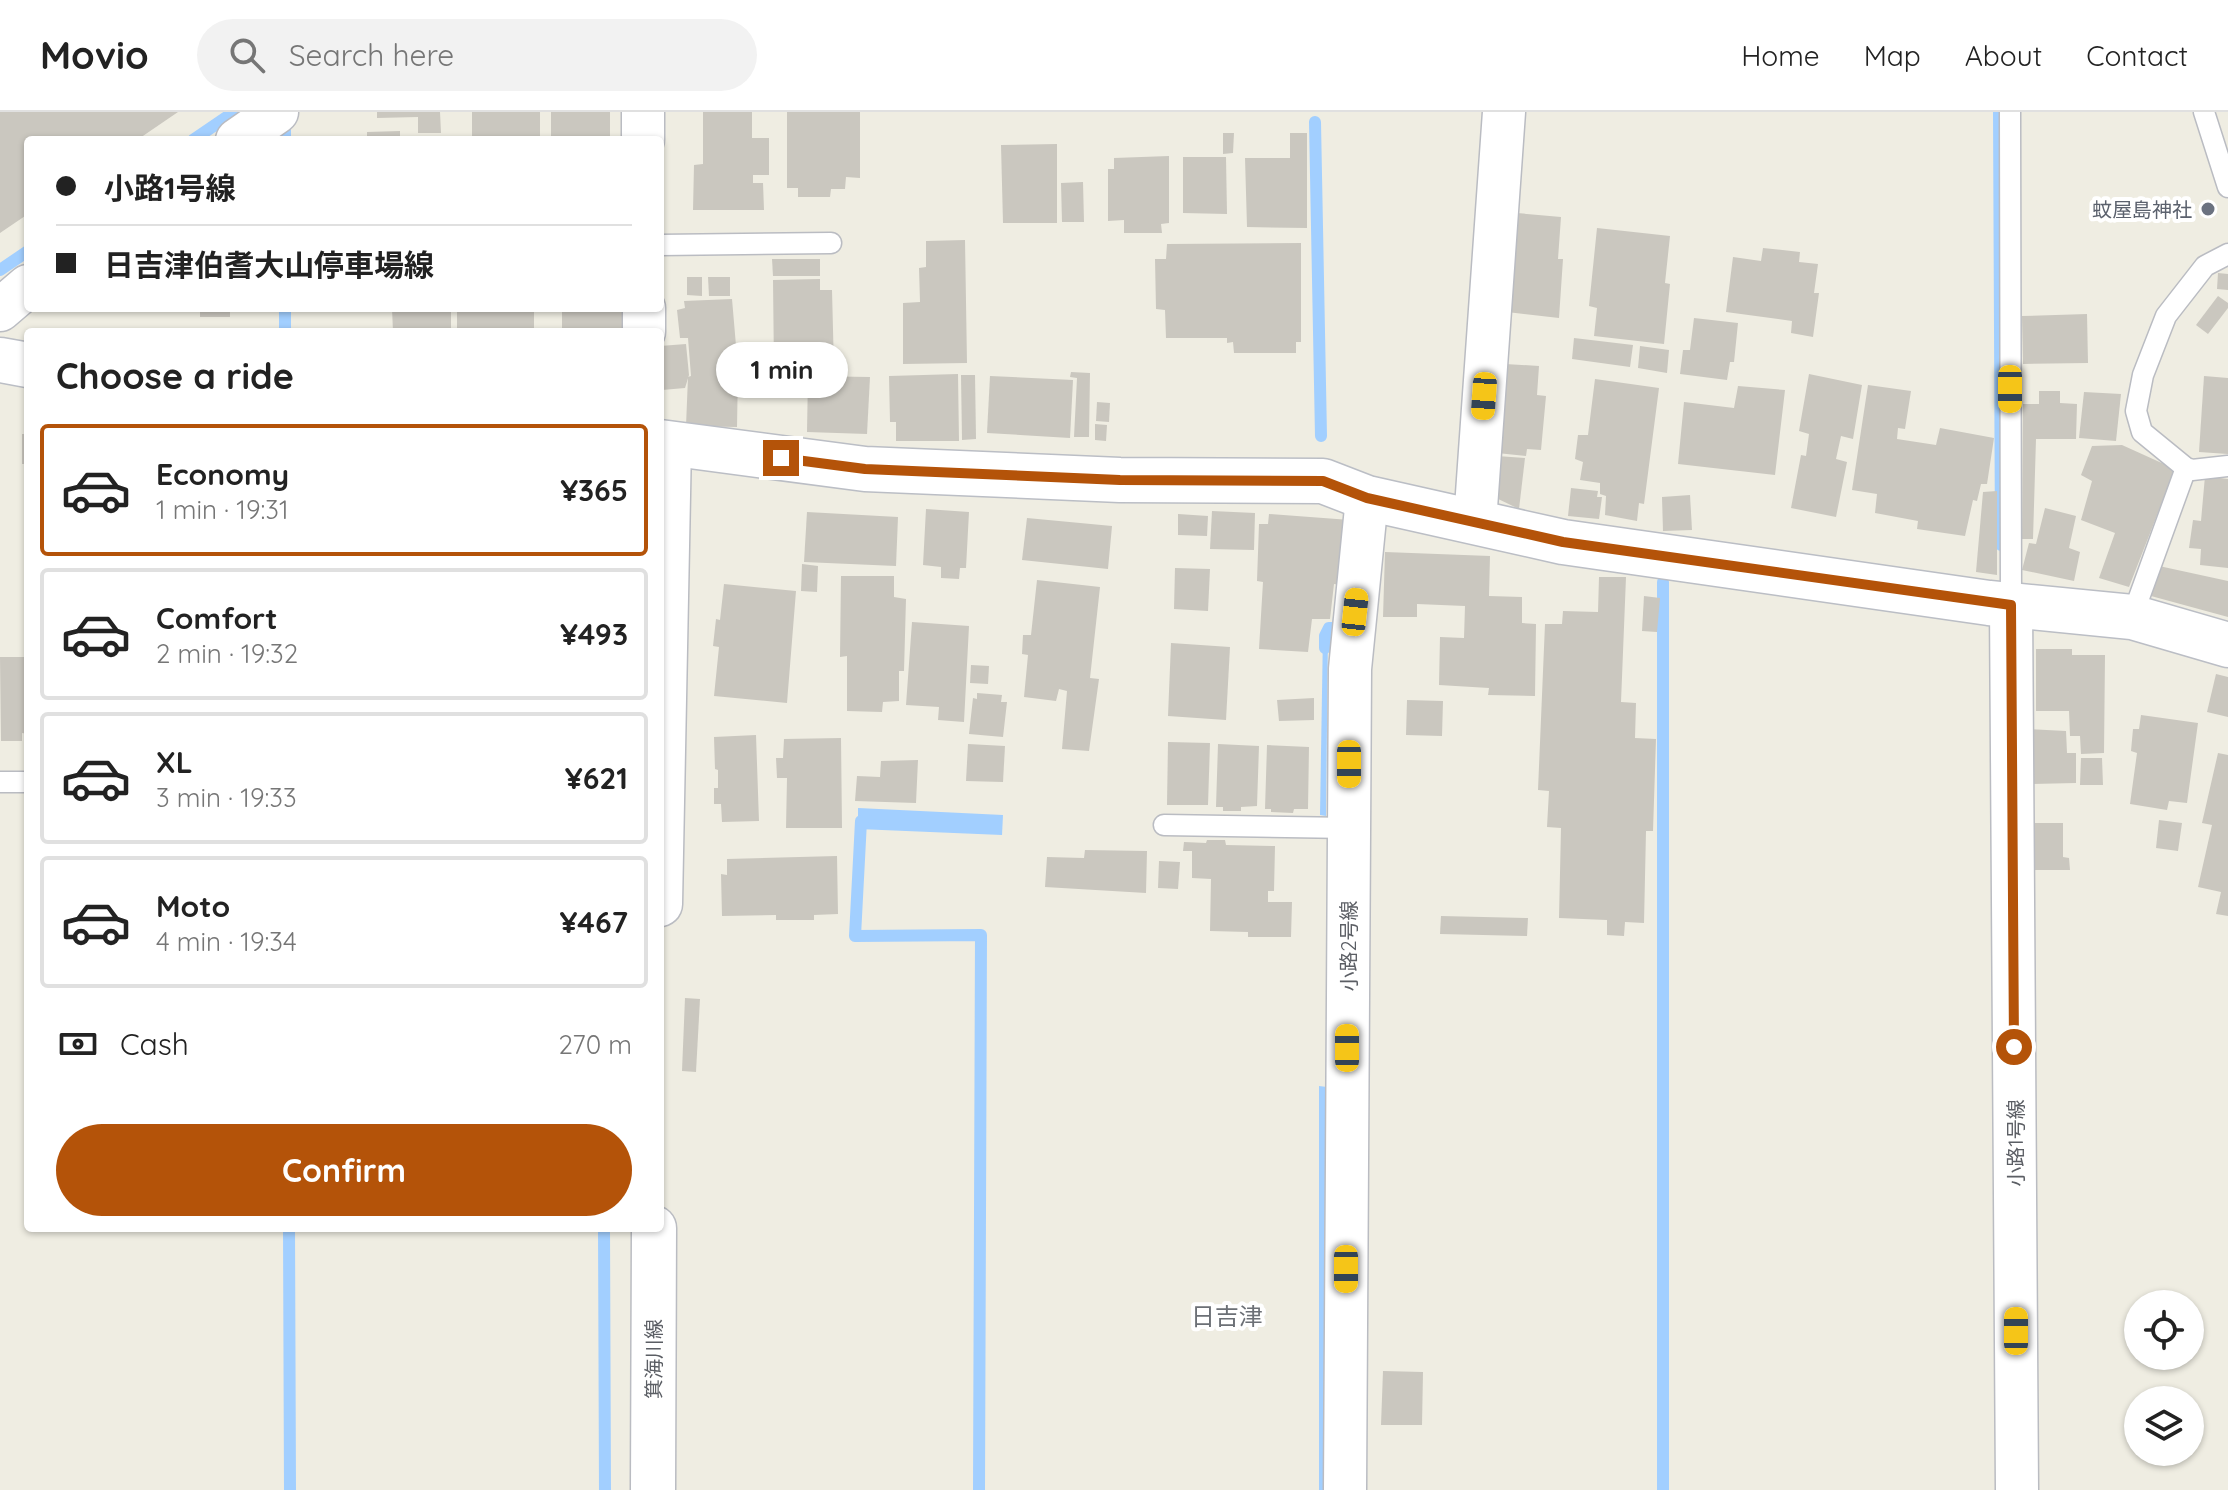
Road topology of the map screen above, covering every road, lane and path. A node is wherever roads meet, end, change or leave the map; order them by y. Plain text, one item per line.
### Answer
1 (277, 112) edge
2 (643, 112) edge
3 (1504, 112) edge
4 (2010, 112) edge
5 (2204, 112) edge
6 (243, 136) edge
7 (643, 136) edge
8 (2228, 187) edge
9 (831, 243) dead end
10 (664, 245) edge
11 (2228, 254) edge
12 (24, 289) edge
13 (0, 310) edge
14 (0, 360) edge
15 (24, 364) edge
16 (665, 443) edge
17 (2228, 466) edge
18 (2186, 468) junction
19 (1367, 498) junction
20 (1475, 522) junction
21 (664, 535) edge
22 (2011, 605) junction
23 (2132, 617) junction
24 (2228, 645) edge
25 (0, 782) edge
26 (24, 782) edge
27 (1164, 825) dead end
28 (1349, 828) junction
29 (654, 1232) edge
30 (653, 1490) edge
31 (1345, 1490) edge
32 (2017, 1490) edge

1 - 6 street
2 - 7 street
3 - 20 street
4 - 22 lane
5 - 8 lane
9 - 10 lane
11 - 18 lane
12 - 13 street
14 - 15 main road
16 - 19 main road
16 - 21 main road
17 - 18 lane
18 - 23 lane
19 - 20 main road
19 - 28 street, 小路2号線
20 - 22 main road
22 - 23 main road
22 - 32 street, 小路1号線
23 - 24 main road
25 - 26 lane
27 - 28 lane
28 - 31 street, 小路2号線
29 - 30 main road, 箕海川線

